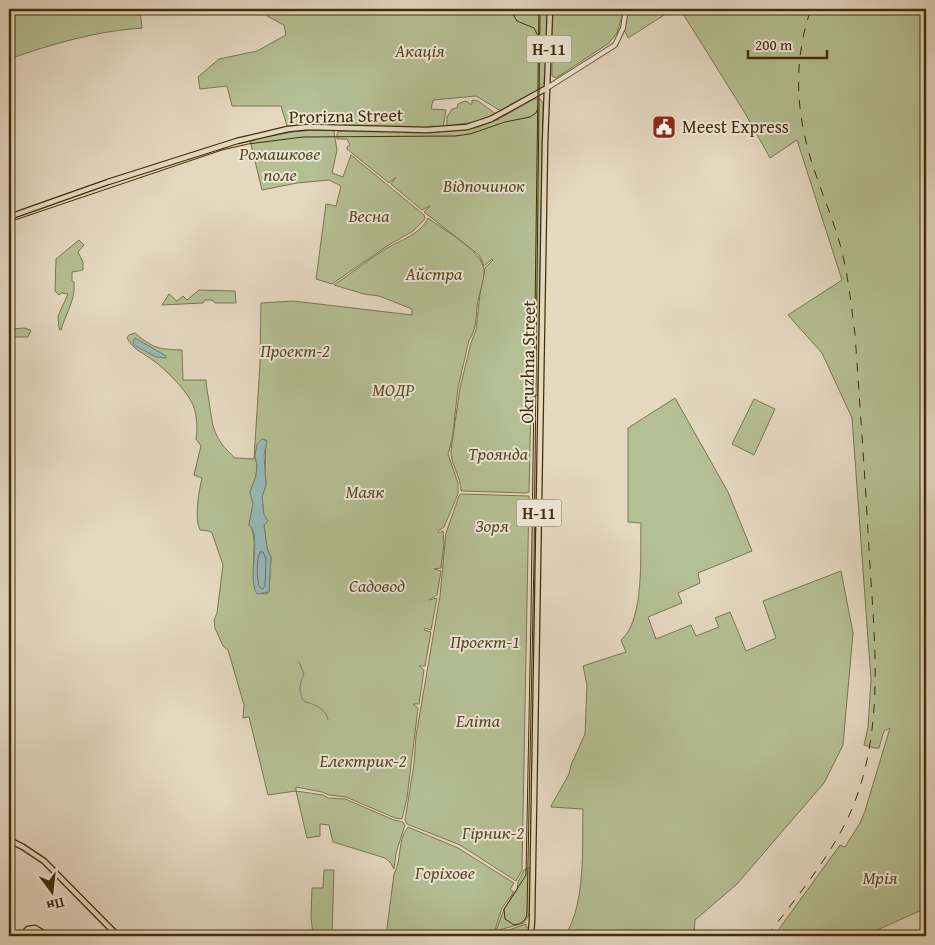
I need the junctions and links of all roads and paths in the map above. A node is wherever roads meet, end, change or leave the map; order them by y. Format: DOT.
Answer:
graph roads {
  1 [pos="550,9"];
  2 [pos="626,9"];
  3 [pos="547,88"];
  4 [pos="9,217"];
  5 [pos="9,840"];
  6 [pos="21,936"];
  7 [pos="48,936"];
  8 [pos="118,936"];
  9 [pos="529,936"];
  1 -- 3 [label="main road, Н-11"];
  2 -- 3 [label="street, Prorizna Street"];
  3 -- 4 [label="main road, Prorizna Street"];
  3 -- 9 [label="main road, Okruzhna Street / Н-11"];
  5 -- 8 [label="main road"];
  6 -- 7 [label="main road"];
}
